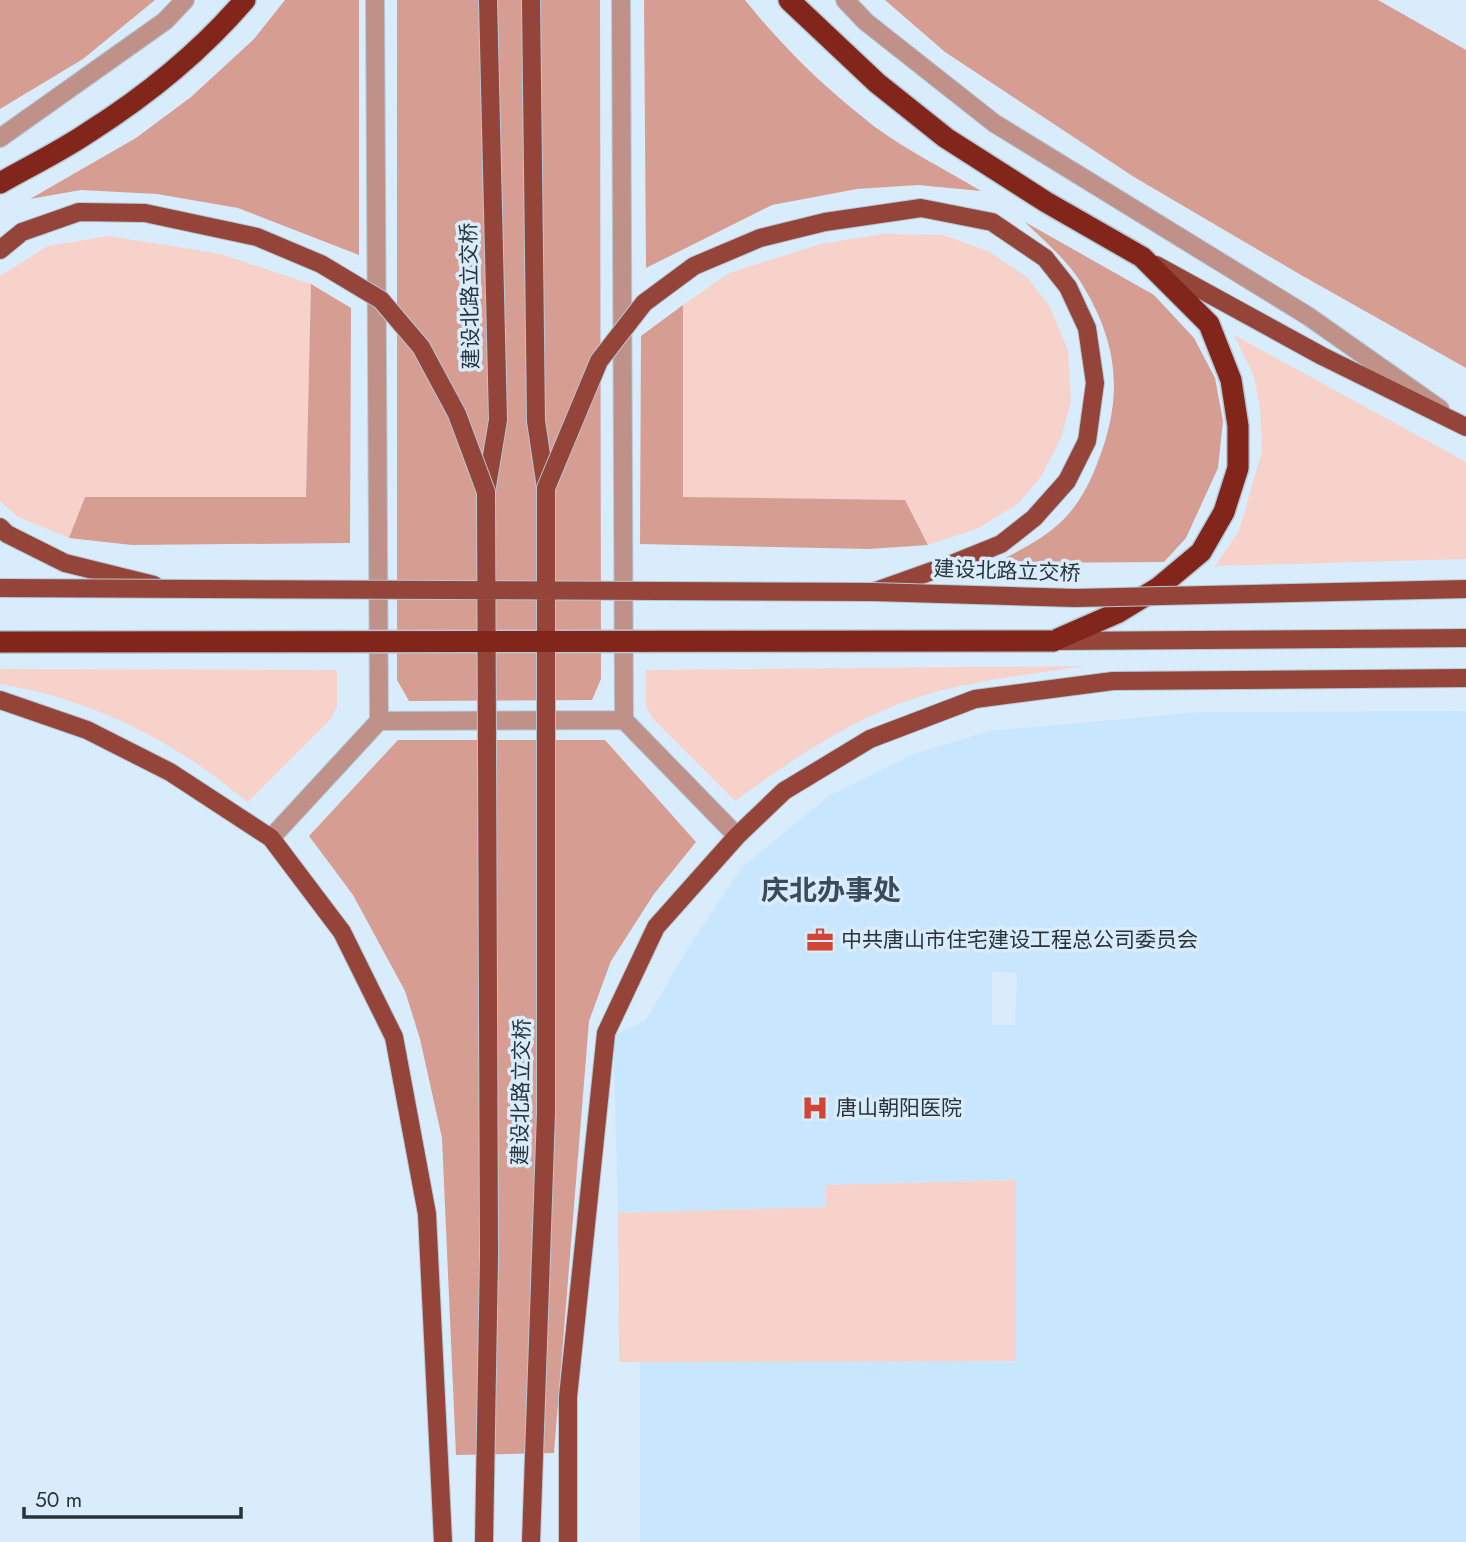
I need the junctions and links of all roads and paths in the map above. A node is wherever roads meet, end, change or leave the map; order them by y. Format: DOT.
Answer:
graph roads {
  1 [pos="185,0"];
  2 [pos="246,0"];
  3 [pos="375,0"];
  4 [pos="488,0"];
  5 [pos="531,0"];
  6 [pos="621,0"];
  7 [pos="789,0"];
  8 [pos="845,0"];
  9 [pos="0,138"];
  10 [pos="0,183"];
  11 [pos="0,250"];
  12 [pos="1142,257"];
  13 [pos="1466,427"];
  14 [pos="546,488"];
  15 [pos="486,492"];
  16 [pos="0,527"];
  17 [pos="0,588"];
  18 [pos="1466,589"];
  19 [pos="174,590"];
  20 [pos="873,592"];
  21 [pos="1152,592"];
  22 [pos="1466,638"];
  23 [pos="1053,641"];
  24 [pos="0,642"];
  25 [pos="1466,678"];
  26 [pos="0,700"];
  27 [pos="624,720"];
  28 [pos="379,721"];
  29 [pos="737,836"];
  30 [pos="271,838"];
  31 [pos="443,1542"];
  32 [pos="484,1542"];
  33 [pos="531,1542"];
  34 [pos="568,1542"];
  1 -- 9 [label="street"];
  2 -- 10 [label="highway"];
  3 -- 28 [label="street"];
  4 -- 15 [label="main road, 建设北路立交桥"];
  5 -- 14 [label="main road, 建设北路立交桥"];
  6 -- 27 [label="street"];
  7 -- 12 [label="highway"];
  8 -- 13 [label="street"];
  11 -- 15 [label="main road, bridge"];
  12 -- 13 [label="main road"];
  12 -- 21 [label="highway"];
  14 -- 20 [label="main road, bridge"];
  14 -- 33 [label="main road, 建设北路立交桥, bridge"];
  15 -- 32 [label="main road, 建设北路立交桥, bridge"];
  16 -- 19 [label="main road, bridge"];
  17 -- 19 [label="main road, 建设北路立交桥, bridge"];
  18 -- 21 [label="main road, 建设北路立交桥, bridge"];
  19 -- 20 [label="main road, 建设北路立交桥, bridge"];
  20 -- 21 [label="main road, 建设北路立交桥, bridge"];
  21 -- 23 [label="highway"];
  22 -- 23 [label="main road"];
  23 -- 24 [label="highway, bridge"];
  25 -- 29 [label="main road"];
  26 -- 30 [label="main road"];
  27 -- 28 [label="street"];
  27 -- 29 [label="street"];
  28 -- 30 [label="street"];
  29 -- 34 [label="main road"];
  30 -- 31 [label="main road"];
}
